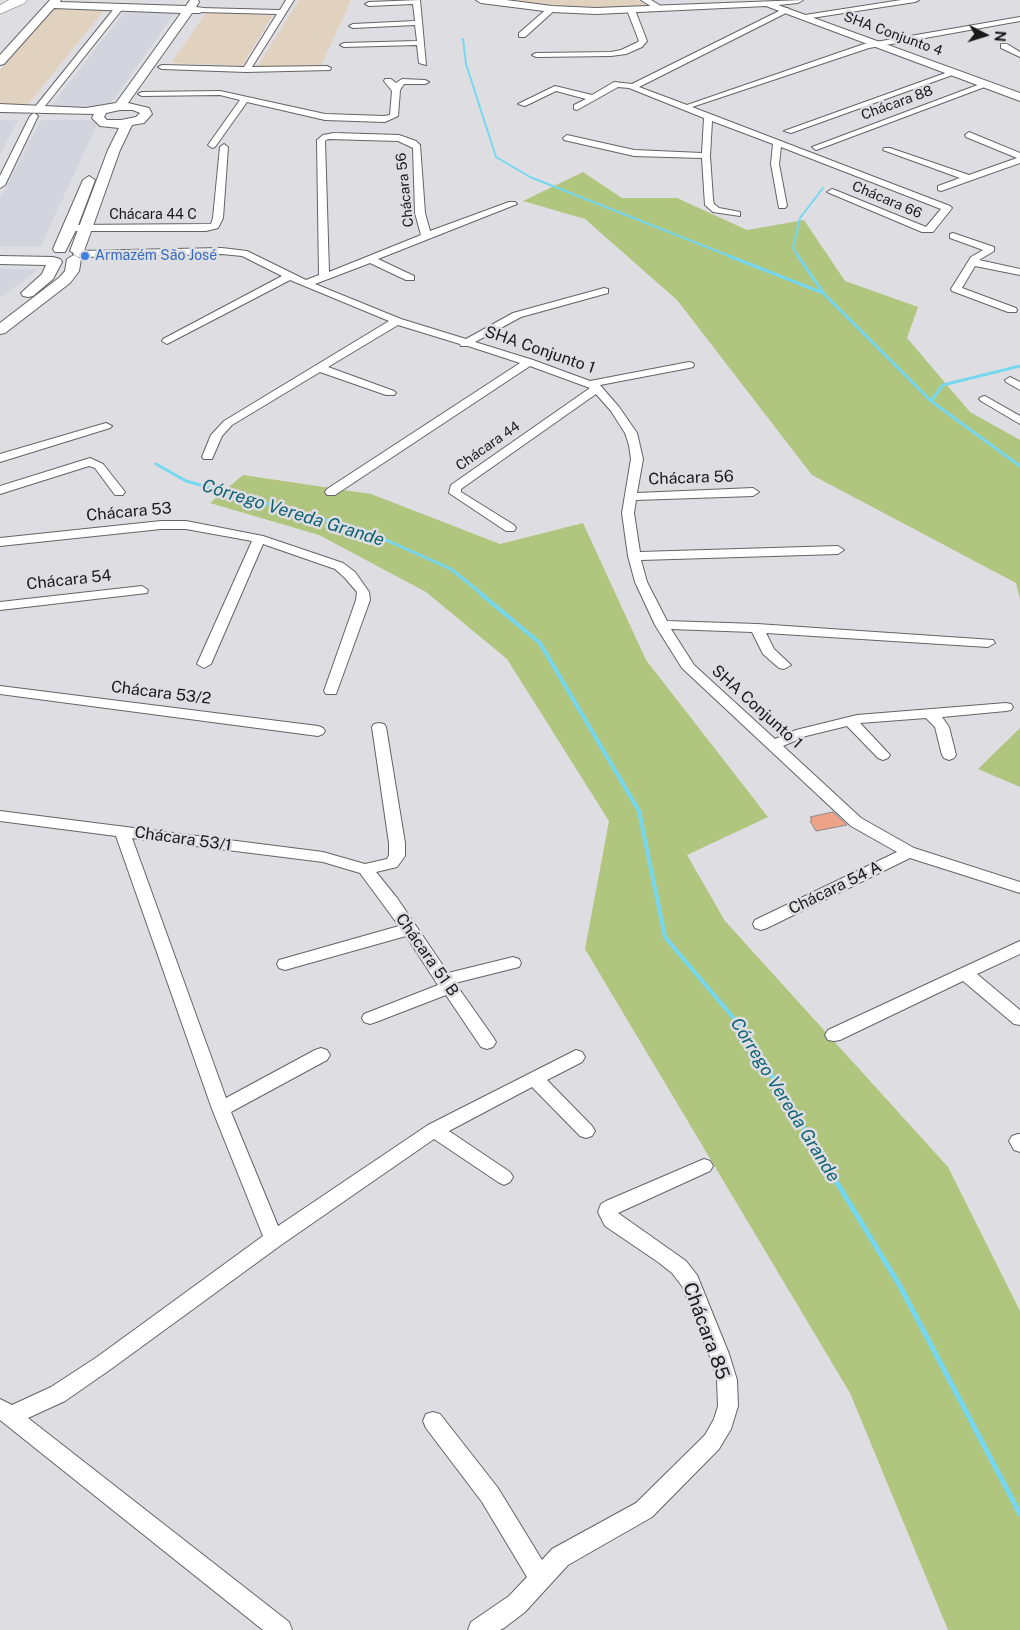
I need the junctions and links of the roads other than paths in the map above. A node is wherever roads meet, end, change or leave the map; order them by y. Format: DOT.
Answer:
graph roads {
  1 [pos="20,0"];
  2 [pos="79,0"];
  3 [pos="481,0"];
  4 [pos="645,0"];
  5 [pos="798,0"];
  6 [pos="915,0"];
  7 [pos="416,1"];
  8 [pos="53,2"];
  9 [pos="735,2"];
  10 [pos="758,2"];
  11 [pos="123,3"];
  12 [pos="198,4"];
  13 [pos="368,4"];
  14 [pos="772,4"];
  15 [pos="281,7"];
  16 [pos="660,8"];
  17 [pos="552,9"];
  18 [pos="0,10"];
  19 [pos="631,10"];
  20 [pos="785,10"];
  21 [pos="805,18"];
  22 [pos="1020,19"];
  23 [pos="418,24"];
  24 [pos="353,26"];
  25 [pos="522,35"];
  26 [pos="420,43"];
  27 [pos="876,44"];
  28 [pos="344,45"];
  29 [pos="1004,46"];
  30 [pos="536,55"];
  31 [pos="1020,55"];
  32 [pos="0,62"];
  33 [pos="423,63"];
  34 [pos="162,67"];
  35 [pos="327,68"];
  36 [pos="246,70"];
  37 [pos="954,73"];
  38 [pos="388,81"];
  39 [pos="425,82"];
  40 [pos="986,85"];
  41 [pos="632,86"];
  42 [pos="396,89"];
  43 [pos="142,94"];
  44 [pos="1020,97"];
  45 [pos="593,98"];
  46 [pos="244,99"];
  47 [pos="522,104"];
  48 [pos="691,105"];
  49 [pos="120,106"];
  50 [pos="135,107"];
  51 [pos="577,107"];
  52 [pos="0,108"];
  53 [pos="36,113"];
  54 [pos="0,116"];
  55 [pos="708,118"];
  56 [pos="105,121"];
  57 [pos="127,124"];
  58 [pos="788,131"];
  59 [pos="969,135"];
  60 [pos="567,138"];
  61 [pos="777,143"];
  62 [pos="212,145"];
  63 [pos="224,147"];
  64 [pos="816,147"];
  65 [pos="99,150"];
  66 [pos="114,150"];
  67 [pos="887,150"];
  68 [pos="706,156"];
  69 [pos="1020,156"];
  70 [pos="1020,160"];
  71 [pos="94,166"];
  72 [pos="968,178"];
  73 [pos="0,185"];
  74 [pos="942,188"];
  75 [pos="832,192"];
  76 [pos="512,204"];
  77 [pos="782,206"];
  78 [pos="76,212"];
  79 [pos="92,212"];
  80 [pos="737,214"];
  81 [pos="70,228"];
  82 [pos="86,228"];
  83 [pos="426,236"];
  84 [pos="953,236"];
  85 [pos="0,251"];
  86 [pos="76,255"];
  87 [pos="34,256"];
  88 [pos="55,256"];
  89 [pos="370,259"];
  90 [pos="0,260"];
  91 [pos="972,262"];
  92 [pos="1020,272"];
  93 [pos="290,276"];
  94 [pos="324,277"];
  95 [pos="410,278"];
  96 [pos="306,284"];
  97 [pos="604,291"];
  98 [pos="1012,310"];
  99 [pos="0,314"];
  100 [pos="397,321"];
  101 [pos="0,330"];
  102 [pos="166,341"];
  103 [pos="465,344"];
  104 [pos="529,362"];
  105 [pos="689,366"];
  106 [pos="320,368"];
  107 [pos="593,386"];
  108 [pos="390,393"];
  109 [pos="985,398"];
  110 [pos="1020,421"];
  111 [pos="106,426"];
  112 [pos="208,456"];
  113 [pos="0,458"];
  114 [pos="0,490"];
  115 [pos="119,492"];
  116 [pos="331,492"];
  117 [pos="753,492"];
  118 [pos="631,497"];
  119 [pos="510,528"];
  120 [pos="260,538"];
  121 [pos="0,542"];
  122 [pos="838,550"];
  123 [pos="634,556"];
  124 [pos="142,590"];
  125 [pos="0,606"];
  126 [pos="662,625"];
  127 [pos="757,628"];
  128 [pos="988,644"];
  129 [pos="204,664"];
  130 [pos="784,665"];
  131 [pos="0,690"];
  132 [pos="331,691"];
  133 [pos="1006,707"];
  134 [pos="929,713"];
  135 [pos="850,721"];
  136 [pos="379,728"];
  137 [pos="318,730"];
  138 [pos="772,745"];
  139 [pos="883,755"];
  140 [pos="949,755"];
  141 [pos="0,816"];
  142 [pos="122,830"];
  143 [pos="910,852"];
  144 [pos="364,869"];
  145 [pos="1020,888"];
  146 [pos="761,924"];
  147 [pos="409,930"];
  148 [pos="1020,948"];
  149 [pos="513,963"];
  150 [pos="285,964"];
  151 [pos="966,974"];
  152 [pos="446,983"];
  153 [pos="370,1018"];
  154 [pos="1020,1019"];
  155 [pos="834,1035"];
  156 [pos="487,1042"];
  157 [pos="321,1055"];
  158 [pos="576,1057"];
  159 [pos="534,1078"];
  160 [pos="221,1109"];
  161 [pos="434,1130"];
  162 [pos="586,1132"];
  163 [pos="704,1166"];
  164 [pos="504,1178"];
  165 [pos="274,1238"];
  166 [pos="5,1413"];
  167 [pos="433,1421"];
  168 [pos="540,1578"];
  169 [pos="281,1630"];
  170 [pos="479,1630"];
  1 -- 18 [label="highway"];
  2 -- 11 [label="street"];
  3 -- 17 [label="street"];
  4 -- 16 [label="street"];
  5 -- 14 [label="street"];
  6 -- 21 [label="street"];
  7 -- 13 [label="street"];
  7 -- 23 [label="street"];
  8 -- 11 [label="street"];
  8 -- 32 [label="street"];
  9 -- 10 [label="street"];
  9 -- 16 [label="street"];
  10 -- 14 [label="street"];
  10 -- 20 [label="street, SHA Conjunto 4"];
  11 -- 12 [label="street"];
  11 -- 53 [label="street"];
  12 -- 15 [label="street"];
  12 -- 34 [label="street"];
  12 -- 49 [label="street"];
  14 -- 20 [label="street, SHA Conjunto 4"];
  15 -- 36 [label="street"];
  16 -- 19 [label="street"];
  17 -- 19 [label="street"];
  17 -- 25 [label="street"];
  19 -- 30 [label="street"];
  20 -- 21 [label="street, SHA Conjunto 4"];
  20 -- 41 [label="street"];
  21 -- 27 [label="street, SHA Conjunto 4"];
  22 -- 27 [label="street"];
  23 -- 24 [label="street"];
  23 -- 26 [label="street"];
  26 -- 28 [label="street"];
  26 -- 33 [label="street"];
  27 -- 37 [label="street, SHA Conjunto 4"];
  27 -- 48 [label="street"];
  29 -- 31 [label="street"];
  34 -- 36 [label="street"];
  34 -- 43 [label="street"];
  35 -- 36 [label="street"];
  37 -- 40 [label="street, SHA Conjunto 4"];
  37 -- 58 [label="street"];
  38 -- 42 [label="street"];
  39 -- 42 [label="street"];
  40 -- 44 [label="street, SHA Conjunto 4"];
  40 -- 64 [label="street, Chácara 88"];
  41 -- 45 [label="street"];
  41 -- 55 [label="street"];
  42 -- 46 [label="street"];
  43 -- 46 [label="street"];
  43 -- 50 [label="street"];
  45 -- 47 [label="street"];
  45 -- 51 [label="street"];
  46 -- 62 [label="street"];
  49 -- 50 [label="street"];
  49 -- 56 [label="street"];
  50 -- 57 [label="street"];
  52 -- 53 [label="street"];
  53 -- 54 [label="street"];
  53 -- 56 [label="street"];
  53 -- 73 [label="street"];
  55 -- 61 [label="street"];
  55 -- 68 [label="street"];
  56 -- 57 [label="street"];
  57 -- 66 [label="street"];
  59 -- 69 [label="street"];
  60 -- 68 [label="street"];
  61 -- 75 [label="street, Chácara 66"];
  61 -- 77 [label="street"];
  63 -- 82 [label="street, Chácara 44 C"];
  65 -- 66 [label="street"];
  66 -- 79 [label="street"];
  67 -- 72 [label="street"];
  68 -- 80 [label="street"];
  70 -- 72 [label="street"];
  71 -- 78 [label="street"];
  72 -- 74 [label="street"];
  76 -- 83 [label="street"];
  78 -- 79 [label="street"];
  78 -- 81 [label="street"];
  79 -- 82 [label="street"];
  81 -- 82 [label="street, Chácara 44 C"];
  81 -- 88 [label="street"];
  82 -- 86 [label="street"];
  83 -- 89 [label="street, Chácara 56"];
  83 -- 94 [label="street, Chácara 56"];
  84 -- 91 [label="street"];
  85 -- 87 [label="street"];
  86 -- 88 [label="street"];
  86 -- 93 [label="street, SHA Conjunto 1"];
  86 -- 101 [label="street"];
  87 -- 88 [label="street"];
  87 -- 90 [label="street"];
  88 -- 99 [label="street"];
  89 -- 94 [label="street, Chácara 56"];
  89 -- 95 [label="street"];
  91 -- 92 [label="street"];
  91 -- 98 [label="street"];
  93 -- 96 [label="street, SHA Conjunto 1"];
  93 -- 102 [label="street"];
  94 -- 96 [label="street, Chácara 56"];
  96 -- 100 [label="street, SHA Conjunto 1"];
  97 -- 103 [label="street"];
  100 -- 103 [label="street, SHA Conjunto 1"];
  100 -- 106 [label="street"];
  103 -- 104 [label="street, SHA Conjunto 1"];
  104 -- 107 [label="street, SHA Conjunto 1"];
  104 -- 116 [label="street"];
  105 -- 107 [label="street"];
  106 -- 108 [label="street"];
  106 -- 112 [label="street"];
  107 -- 118 [label="street, SHA Conjunto 1"];
  107 -- 119 [label="street, Chácara 44"];
  109 -- 110 [label="street"];
  111 -- 113 [label="street"];
  114 -- 115 [label="street"];
  117 -- 118 [label="street, Chácara 56"];
  118 -- 123 [label="street, SHA Conjunto 1"];
  120 -- 121 [label="street, Chácara 53"];
  120 -- 129 [label="street"];
  120 -- 132 [label="street, Chácara 53"];
  122 -- 123 [label="street"];
  123 -- 126 [label="street, SHA Conjunto 1"];
  124 -- 125 [label="street, Chácara 54"];
  126 -- 127 [label="street"];
  126 -- 138 [label="street, SHA Conjunto 1"];
  127 -- 128 [label="street"];
  127 -- 130 [label="street"];
  131 -- 137 [label="street, Chácara 53/2"];
  133 -- 134 [label="street"];
  134 -- 135 [label="street"];
  134 -- 140 [label="street"];
  135 -- 138 [label="street"];
  135 -- 139 [label="street"];
  136 -- 144 [label="street"];
  138 -- 143 [label="street, SHA Conjunto 1"];
  141 -- 142 [label="street, Chácara 53/1"];
  142 -- 144 [label="street, Chácara 53/1"];
  142 -- 160 [label="street"];
  143 -- 145 [label="street, SHA Conjunto 1"];
  143 -- 146 [label="street, Chácara 54 A"];
  144 -- 147 [label="street, Chácara 51 B"];
  147 -- 150 [label="street"];
  147 -- 152 [label="street, Chácara 51 B"];
  148 -- 151 [label="street"];
  149 -- 152 [label="street"];
  151 -- 154 [label="street"];
  151 -- 155 [label="street"];
  152 -- 153 [label="street"];
  152 -- 156 [label="street, Chácara 51 B"];
  157 -- 160 [label="street"];
  158 -- 159 [label="street"];
  159 -- 161 [label="street"];
  159 -- 162 [label="street"];
  160 -- 165 [label="street"];
  161 -- 164 [label="street"];
  161 -- 165 [label="street"];
  163 -- 168 [label="street, Chácara 85"];
  165 -- 166 [label="street"];
  166 -- 169 [label="street"];
  167 -- 168 [label="street"];
  168 -- 170 [label="street, Chácara 85"];
}
